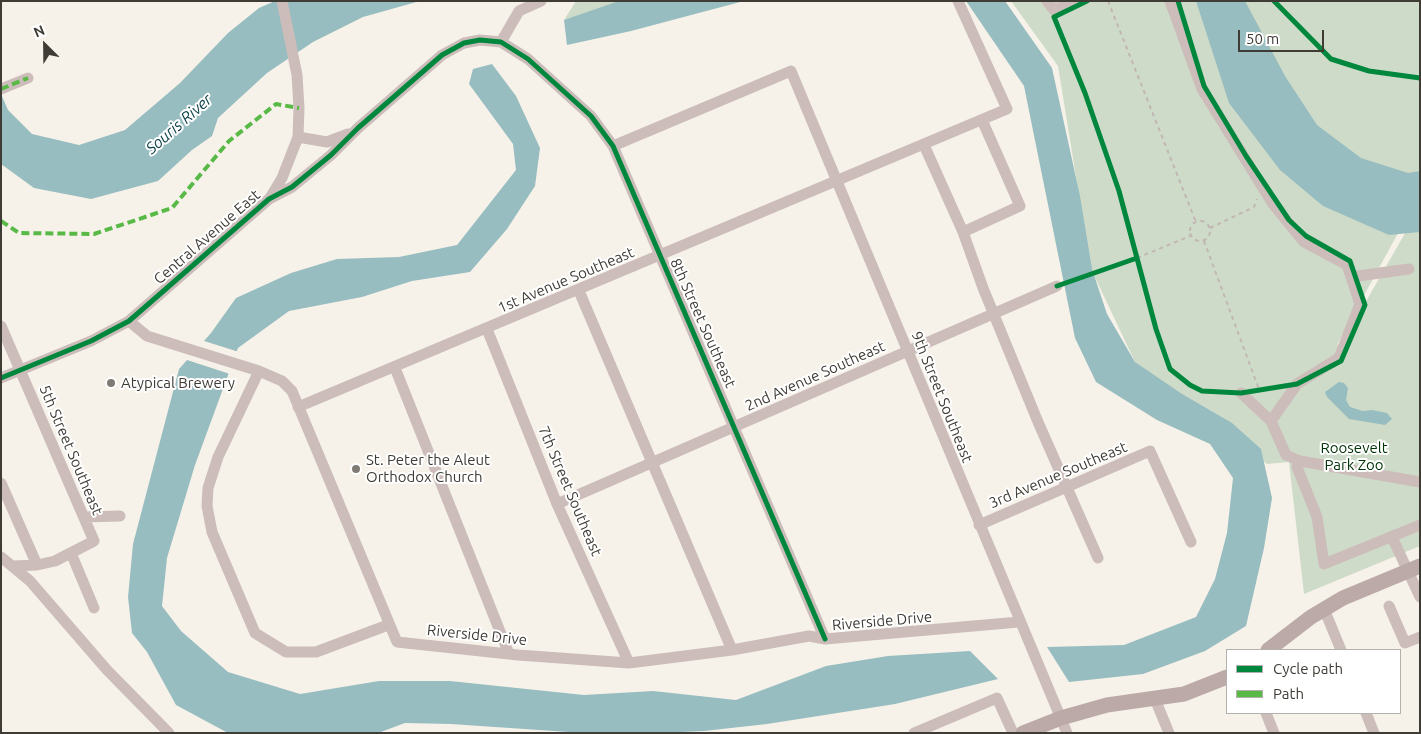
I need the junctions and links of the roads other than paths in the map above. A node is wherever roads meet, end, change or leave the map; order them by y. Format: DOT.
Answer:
graph roads {
  1 [pos="282,1"];
  2 [pos="541,1"];
  3 [pos="958,1"];
  4 [pos="1047,1"];
  5 [pos="1170,1"];
  6 [pos="1073,2"];
  7 [pos="501,42"];
  8 [pos="513,48"];
  9 [pos="28,78"];
  10 [pos="4,88"];
  11 [pos="982,120"];
  12 [pos="358,128"];
  13 [pos="298,137"];
  14 [pos="924,144"];
  15 [pos="613,146"];
  16 [pos="836,182"];
  17 [pos="269,199"];
  18 [pos="963,232"];
  19 [pos="660,257"];
  20 [pos="1408,269"];
  21 [pos="1351,277"];
  22 [pos="1057,286"];
  23 [pos="579,291"];
  24 [pos="994,314"];
  25 [pos="129,320"];
  26 [pos="1,326"];
  27 [pos="487,329"];
  28 [pos="907,352"];
  29 [pos="396,368"];
  30 [pos="20,370"];
  31 [pos="256,371"];
  32 [pos="1,378"];
  33 [pos="1241,393"];
  34 [pos="298,407"];
  35 [pos="1271,421"];
  36 [pos="735,427"];
  37 [pos="1300,461"];
  38 [pos="652,464"];
  39 [pos="1420,482"];
  40 [pos="1,483"];
  41 [pos="1067,487"];
  42 [pos="557,504"];
  43 [pos="120,516"];
  44 [pos="84,518"];
  45 [pos="979,525"];
  46 [pos="1420,525"];
  47 [pos="1392,536"];
  48 [pos="1191,542"];
  49 [pos="71,553"];
  50 [pos="1,557"];
  51 [pos="1098,558"];
  52 [pos="37,565"];
  53 [pos="12,566"];
  54 [pos="1414,568"];
  55 [pos="1420,597"];
  56 [pos="1390,606"];
  57 [pos="94,608"];
  58 [pos="1324,609"];
  59 [pos="1019,622"];
  60 [pos="388,625"];
  61 [pos="1420,637"];
  62 [pos="825,639"];
  63 [pos="1269,649"];
  64 [pos="1341,649"];
  65 [pos="732,650"];
  66 [pos="509,654"];
  67 [pos="629,663"];
  68 [pos="1226,677"];
  69 [pos="1155,699"];
  70 [pos="1266,714"];
  71 [pos="1366,714"];
  72 [pos="1061,718"];
  73 [pos="170,733"];
  74 [pos="914,733"];
  75 [pos="1013,733"];
  76 [pos="1023,733"];
  77 [pos="1067,733"];
  78 [pos="1169,733"];
  79 [pos="1274,733"];
  80 [pos="1374,733"];
  1 -- 13 [label="street"];
  2 -- 7 [label="street"];
  3 -- 11 [label="street, 1st Avenue Southeast"];
  4 -- 6 [label="street"];
  5 -- 21 [label="street"];
  7 -- 8 [label="street, Central Avenue East"];
  7 -- 12 [label="street, Central Avenue East"];
  8 -- 15 [label="street, 8th Street Southeast"];
  9 -- 10 [label="street"];
  11 -- 14 [label="street, 1st Avenue Southeast"];
  11 -- 18 [label="street"];
  12 -- 13 [label="street, Central Avenue East"];
  12 -- 17 [label="street, Central Avenue East"];
  13 -- 17 [label="street"];
  14 -- 16 [label="street, 1st Avenue Southeast"];
  14 -- 18 [label="street"];
  15 -- 16 [label="street, 9th Street Southeast"];
  15 -- 19 [label="street, 8th Street Southeast"];
  16 -- 19 [label="street, 1st Avenue Southeast"];
  16 -- 28 [label="street, 9th Street Southeast"];
  17 -- 25 [label="street, Central Avenue East"];
  18 -- 24 [label="street"];
  19 -- 23 [label="street, 1st Avenue Southeast"];
  19 -- 36 [label="street, 8th Street Southeast"];
  20 -- 21 [label="street"];
  21 -- 35 [label="street"];
  22 -- 24 [label="street, 2nd Avenue Southeast"];
  23 -- 27 [label="street, 1st Avenue Southeast"];
  23 -- 38 [label="street"];
  24 -- 28 [label="street, 2nd Avenue Southeast"];
  24 -- 41 [label="street"];
  25 -- 30 [label="street, Central Avenue East"];
  25 -- 31 [label="street"];
  26 -- 30 [label="street, 5th Street Southeast"];
  27 -- 29 [label="street, 1st Avenue Southeast"];
  27 -- 42 [label="street, 7th Street Southeast"];
  28 -- 36 [label="street, 2nd Avenue Southeast"];
  28 -- 45 [label="street, 9th Street Southeast"];
  29 -- 34 [label="street, 1st Avenue Southeast"];
  29 -- 66 [label="street"];
  30 -- 32 [label="street, Central Avenue East"];
  30 -- 44 [label="street, 5th Street Southeast"];
  31 -- 34 [label="street"];
  31 -- 60 [label="street"];
  33 -- 35 [label="street"];
  34 -- 60 [label="street"];
  35 -- 37 [label="street"];
  36 -- 38 [label="street, 2nd Avenue Southeast"];
  36 -- 62 [label="street, 8th Street Southeast"];
  37 -- 39 [label="street"];
  37 -- 47 [label="street"];
  38 -- 42 [label="street, 2nd Avenue Southeast"];
  38 -- 65 [label="street"];
  40 -- 52 [label="street"];
  41 -- 45 [label="street, 3rd Avenue Southeast"];
  41 -- 48 [label="street, 3rd Avenue Southeast"];
  41 -- 51 [label="street"];
  42 -- 67 [label="street, 7th Street Southeast"];
  43 -- 44 [label="street"];
  44 -- 49 [label="street, 5th Street Southeast"];
  45 -- 59 [label="street, 9th Street Southeast"];
  46 -- 47 [label="street"];
  47 -- 54 [label="street"];
  49 -- 52 [label="street"];
  49 -- 57 [label="street"];
  50 -- 53 [label="street"];
  52 -- 53 [label="street"];
  53 -- 73 [label="street"];
  54 -- 55 [label="street"];
  54 -- 58 [label="main road"];
  56 -- 61 [label="street"];
  58 -- 63 [label="main road"];
  58 -- 64 [label="street"];
  59 -- 62 [label="street, Riverside Drive"];
  59 -- 72 [label="street, 9th Street Southeast"];
  60 -- 66 [label="street, Riverside Drive"];
  62 -- 65 [label="street, Riverside Drive"];
  65 -- 67 [label="street, Riverside Drive"];
  66 -- 67 [label="street, Riverside Drive"];
  68 -- 69 [label="main road"];
  69 -- 72 [label="main road"];
  69 -- 78 [label="street"];
  70 -- 79 [label="street"];
  71 -- 80 [label="street"];
  72 -- 76 [label="main road"];
  72 -- 77 [label="street, 9th Street Southeast"];
  74 -- 75 [label="street"];
}
